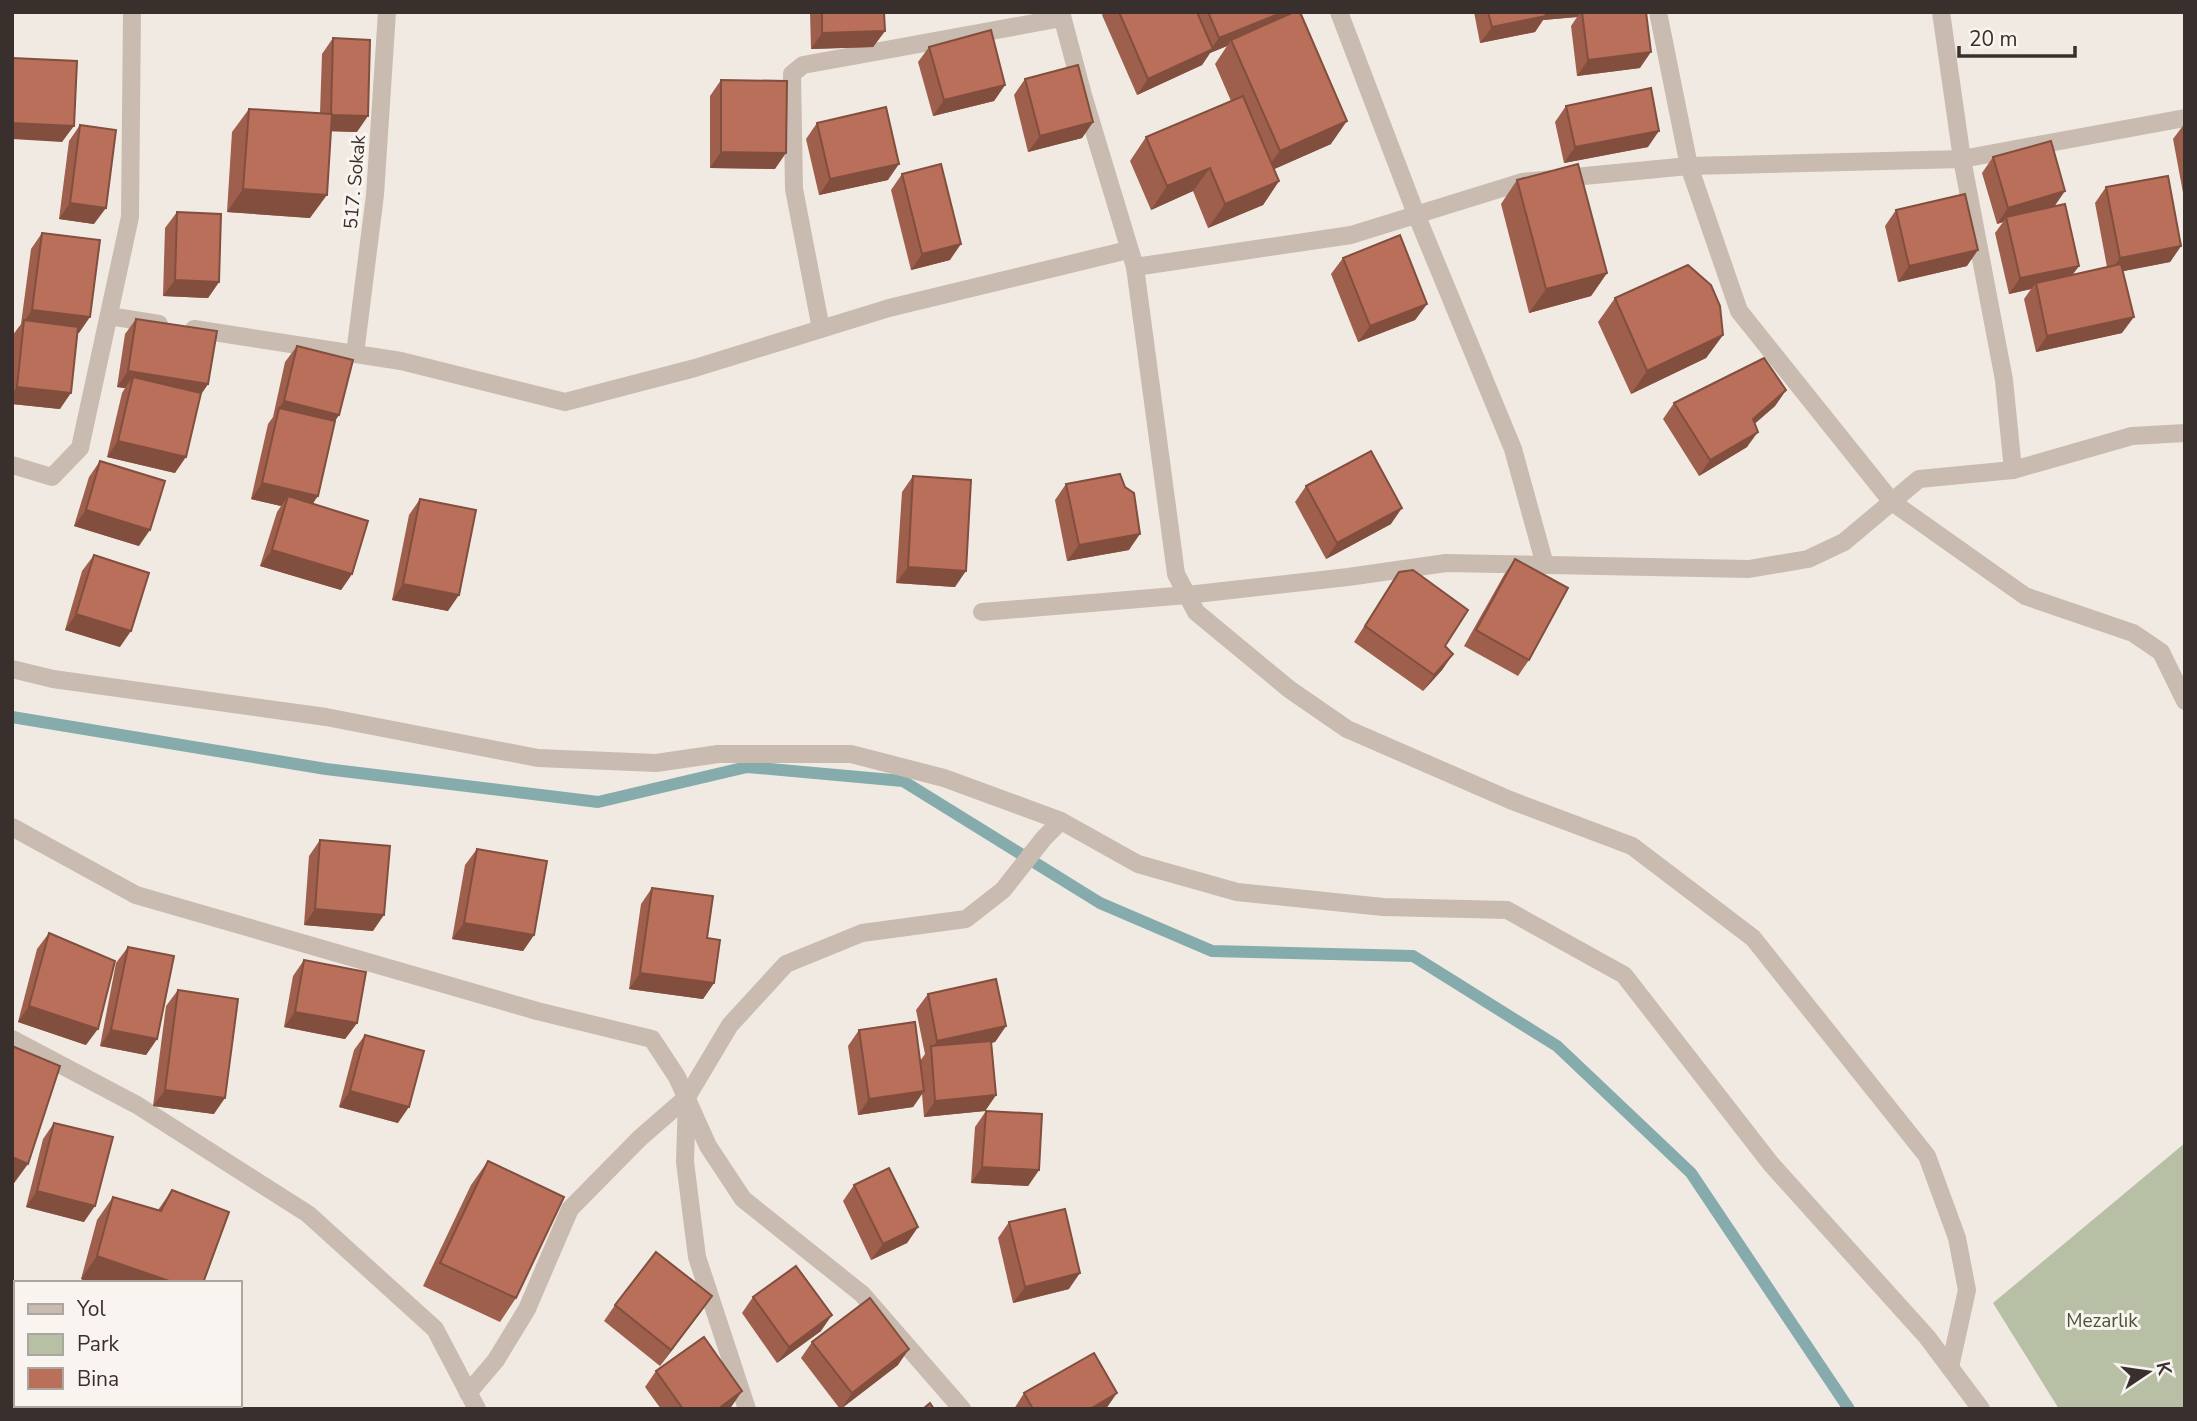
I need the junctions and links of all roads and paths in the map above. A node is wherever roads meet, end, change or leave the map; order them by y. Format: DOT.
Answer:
graph roads {
  1 [pos="132,12"];
  2 [pos="387,12"];
  3 [pos="1339,12"];
  4 [pos="1658,12"];
  5 [pos="1941,12"];
  6 [pos="1061,15"];
  7 [pos="2185,118"];
  8 [pos="1962,159"];
  9 [pos="1689,166"];
  10 [pos="1416,214"];
  11 [pos="1132,259"];
  12 [pos="108,316"];
  13 [pos="821,329"];
  14 [pos="355,354"];
  15 [pos="2185,433"];
  16 [pos="12,465"];
  17 [pos="2013,470"];
  18 [pos="1892,502"];
  19 [pos="1545,565"];
  20 [pos="1187,595"];
  21 [pos="982,612"];
  22 [pos="12,669"];
  23 [pos="2185,701"];
  24 [pos="1061,821"];
  25 [pos="12,827"];
  26 [pos="12,1039"];
  27 [pos="687,1097"];
  28 [pos="1950,1367"];
  29 [pos="473,1401"];
  30 [pos="747,1409"];
  31 [pos="962,1409"];
  32 [pos="1982,1409"];
  1 -- 12 [label="street"];
  2 -- 14 [label="street, 517. Sokak"];
  3 -- 10 [label="street"];
  4 -- 9 [label="street"];
  5 -- 8 [label="street"];
  6 -- 11 [label="street"];
  6 -- 13 [label="street"];
  7 -- 8 [label="street"];
  8 -- 9 [label="street"];
  8 -- 17 [label="street"];
  9 -- 10 [label="street"];
  9 -- 18 [label="street"];
  10 -- 11 [label="street"];
  10 -- 19 [label="street"];
  11 -- 13 [label="street"];
  11 -- 20 [label="street"];
  12 -- 14 [label="street"];
  12 -- 16 [label="street"];
  13 -- 14 [label="street"];
  15 -- 17 [label="street"];
  17 -- 18 [label="street"];
  18 -- 19 [label="street"];
  18 -- 23 [label="street"];
  19 -- 20 [label="street"];
  20 -- 21 [label="street"];
  20 -- 28 [label="street"];
  22 -- 24 [label="street"];
  24 -- 27 [label="street"];
  24 -- 28 [label="street"];
  25 -- 27 [label="street"];
  26 -- 29 [label="street"];
  27 -- 29 [label="street"];
  27 -- 30 [label="street"];
  27 -- 31 [label="street"];
  28 -- 32 [label="street"];
}
